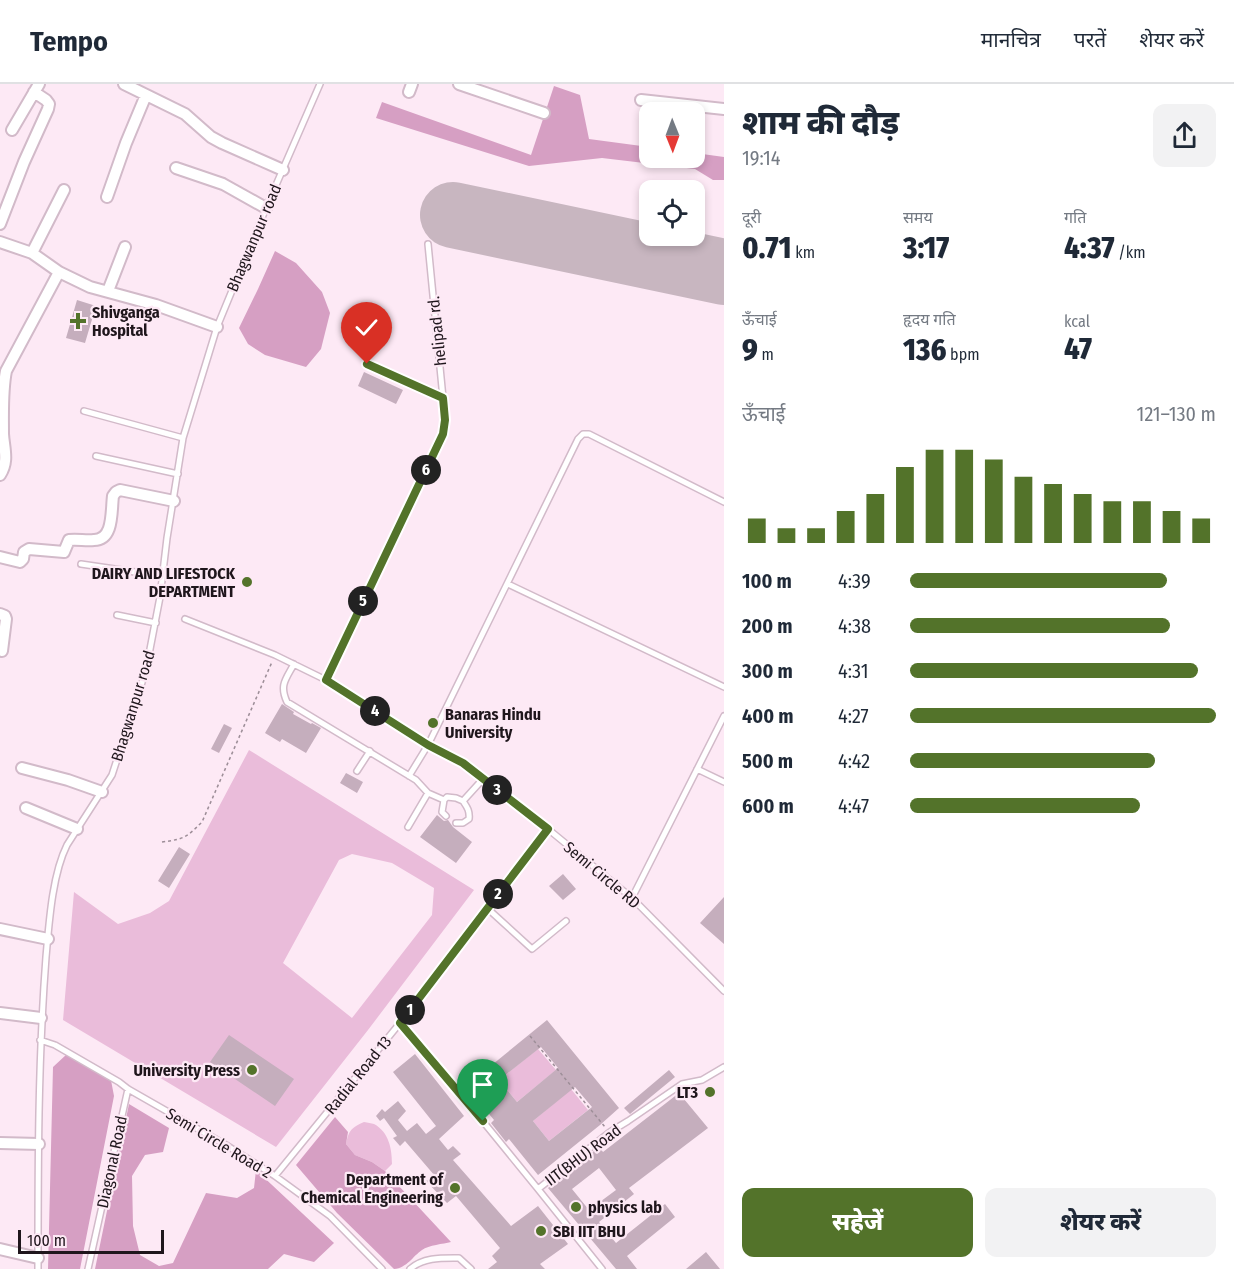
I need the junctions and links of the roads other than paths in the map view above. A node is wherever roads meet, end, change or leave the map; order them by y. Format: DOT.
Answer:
graph roads {
  1 [pos="124,84"];
  2 [pos="320,84"];
  3 [pos="459,84"];
  4 [pos="37,88"];
  5 [pos="146,95"];
  6 [pos="641,100"];
  7 [pos="724,109"];
  8 [pos="544,113"];
  9 [pos="12,130"];
  10 [pos="176,168"];
  11 [pos="283,170"];
  12 [pos="64,190"];
  13 [pos="107,197"];
  14 [pos="266,208"];
  15 [pos="0,224"];
  16 [pos="0,242"];
  17 [pos="428,244"];
  18 [pos="125,247"];
  19 [pos="32,253"];
  20 [pos="59,272"];
  21 [pos="108,291"];
  22 [pos="217,327"];
  23 [pos="367,364"];
  24 [pos="443,398"];
  25 [pos="84,411"];
  26 [pos="183,438"];
  27 [pos="96,456"];
  28 [pos="178,474"];
  29 [pos="0,475"];
  30 [pos="174,501"];
  31 [pos="724,502"];
  32 [pos="0,557"];
  33 [pos="81,564"];
  34 [pos="162,576"];
  35 [pos="508,584"];
  36 [pos="0,614"];
  37 [pos="117,615"];
  38 [pos="185,619"];
  39 [pos="156,622"];
  40 [pos="2,651"];
  41 [pos="294,664"];
  42 [pos="326,680"];
  43 [pos="724,687"];
  44 [pos="724,716"];
  45 [pos="428,745"];
  46 [pos="370,751"];
  47 [pos="22,768"];
  48 [pos="697,769"];
  49 [pos="357,771"];
  50 [pos="409,776"];
  51 [pos="483,779"];
  52 [pos="724,782"];
  53 [pos="102,792"];
  54 [pos="428,793"];
  55 [pos="444,800"];
  56 [pos="463,801"];
  57 [pos="26,807"];
  58 [pos="446,816"];
  59 [pos="456,823"];
  60 [pos="408,827"];
  61 [pos="78,829"];
  62 [pos="548,829"];
  63 [pos="632,898"];
  64 [pos="487,908"];
  65 [pos="566,921"];
  66 [pos="0,929"];
  67 [pos="48,939"];
  68 [pos="724,991"];
  69 [pos="0,1013"];
  70 [pos="41,1018"];
  71 [pos="400,1023"];
  72 [pos="40,1040"];
  73 [pos="724,1066"];
  74 [pos="128,1089"];
  75 [pos="0,1143"];
  76 [pos="39,1144"];
  77 [pos="275,1176"];
  78 [pos="538,1189"];
  79 [pos="0,1249"];
  80 [pos="38,1263"];
  81 [pos="88,1269"];
  82 [pos="382,1269"];
  83 [pos="410,1269"];
  84 [pos="471,1269"];
  85 [pos="602,1269"];
  1 -- 5 [label="street"];
  2 -- 11 [label="lane, Bhagwanpur road"];
  3 -- 8 [label="street"];
  4 -- 9 [label="street"];
  4 -- 15 [label="street"];
  5 -- 11 [label="street"];
  5 -- 13 [label="street"];
  6 -- 7 [label="street"];
  10 -- 14 [label="street"];
  11 -- 14 [label="lane, Bhagwanpur road"];
  12 -- 19 [label="street"];
  14 -- 22 [label="lane, Bhagwanpur road"];
  16 -- 19 [label="street"];
  17 -- 24 [label="lane, helipad rd."];
  18 -- 21 [label="street"];
  19 -- 20 [label="street"];
  20 -- 21 [label="street"];
  20 -- 29 [label="street"];
  21 -- 22 [label="street"];
  22 -- 26 [label="lane, Bhagwanpur road"];
  23 -- 24 [label="lane"];
  24 -- 42 [label="lane, helipad rd."];
  25 -- 26 [label="lane"];
  26 -- 28 [label="lane, Bhagwanpur road"];
  27 -- 28 [label="lane"];
  28 -- 30 [label="lane, Bhagwanpur road"];
  30 -- 32 [label="street"];
  30 -- 34 [label="lane, Bhagwanpur road"];
  31 -- 35 [label="lane"];
  33 -- 34 [label="lane"];
  34 -- 39 [label="lane, Bhagwanpur road"];
  35 -- 43 [label="lane"];
  35 -- 45 [label="lane"];
  36 -- 40 [label="street"];
  37 -- 39 [label="lane"];
  38 -- 41 [label="lane, Semi Circle RD"];
  39 -- 53 [label="lane, Bhagwanpur road"];
  41 -- 42 [label="lane, Semi Circle RD"];
  41 -- 46 [label="lane"];
  42 -- 45 [label="lane, Semi Circle RD"];
  44 -- 48 [label="lane"];
  45 -- 50 [label="lane"];
  45 -- 51 [label="lane, Semi Circle RD"];
  46 -- 49 [label="lane"];
  46 -- 50 [label="lane"];
  47 -- 53 [label="street"];
  48 -- 52 [label="lane"];
  48 -- 63 [label="lane"];
  50 -- 54 [label="lane"];
  51 -- 56 [label="lane"];
  51 -- 62 [label="lane, Semi Circle RD"];
  53 -- 61 [label="lane, Bhagwanpur road"];
  54 -- 55 [label="lane"];
  54 -- 60 [label="lane"];
  55 -- 56 [label="lane"];
  55 -- 58 [label="lane"];
  56 -- 59 [label="lane"];
  57 -- 61 [label="street"];
  61 -- 67 [label="lane, Bhagwanpur road"];
  62 -- 63 [label="lane, Semi Circle RD"];
  62 -- 64 [label="lane, Radial Road 13"];
  63 -- 68 [label="lane, Semi Circle RD"];
  64 -- 65 [label="lane"];
  64 -- 71 [label="lane, Radial Road 13"];
  66 -- 67 [label="street"];
  67 -- 70 [label="lane, Bhagwanpur road"];
  69 -- 70 [label="street"];
  70 -- 72 [label="lane, Bhagwanpur road"];
  71 -- 77 [label="lane, Radial Road 13"];
  71 -- 78 [label="lane, IIT(BHU) Road"];
  72 -- 74 [label="lane, Semi Circle Road 2"];
  72 -- 76 [label="lane, Bhagwanpur road"];
  73 -- 78 [label="lane, IIT(BHU) Road"];
  74 -- 77 [label="lane, Semi Circle Road 2"];
  74 -- 81 [label="lane, Diagonal Road"];
  75 -- 76 [label="street"];
  76 -- 80 [label="lane, Bhagwanpur road"];
  77 -- 82 [label="lane, Semi Circle Road 2"];
  78 -- 85 [label="lane, IIT(BHU) Road"];
  79 -- 80 [label="street"];
  83 -- 84 [label="lane"];
}
